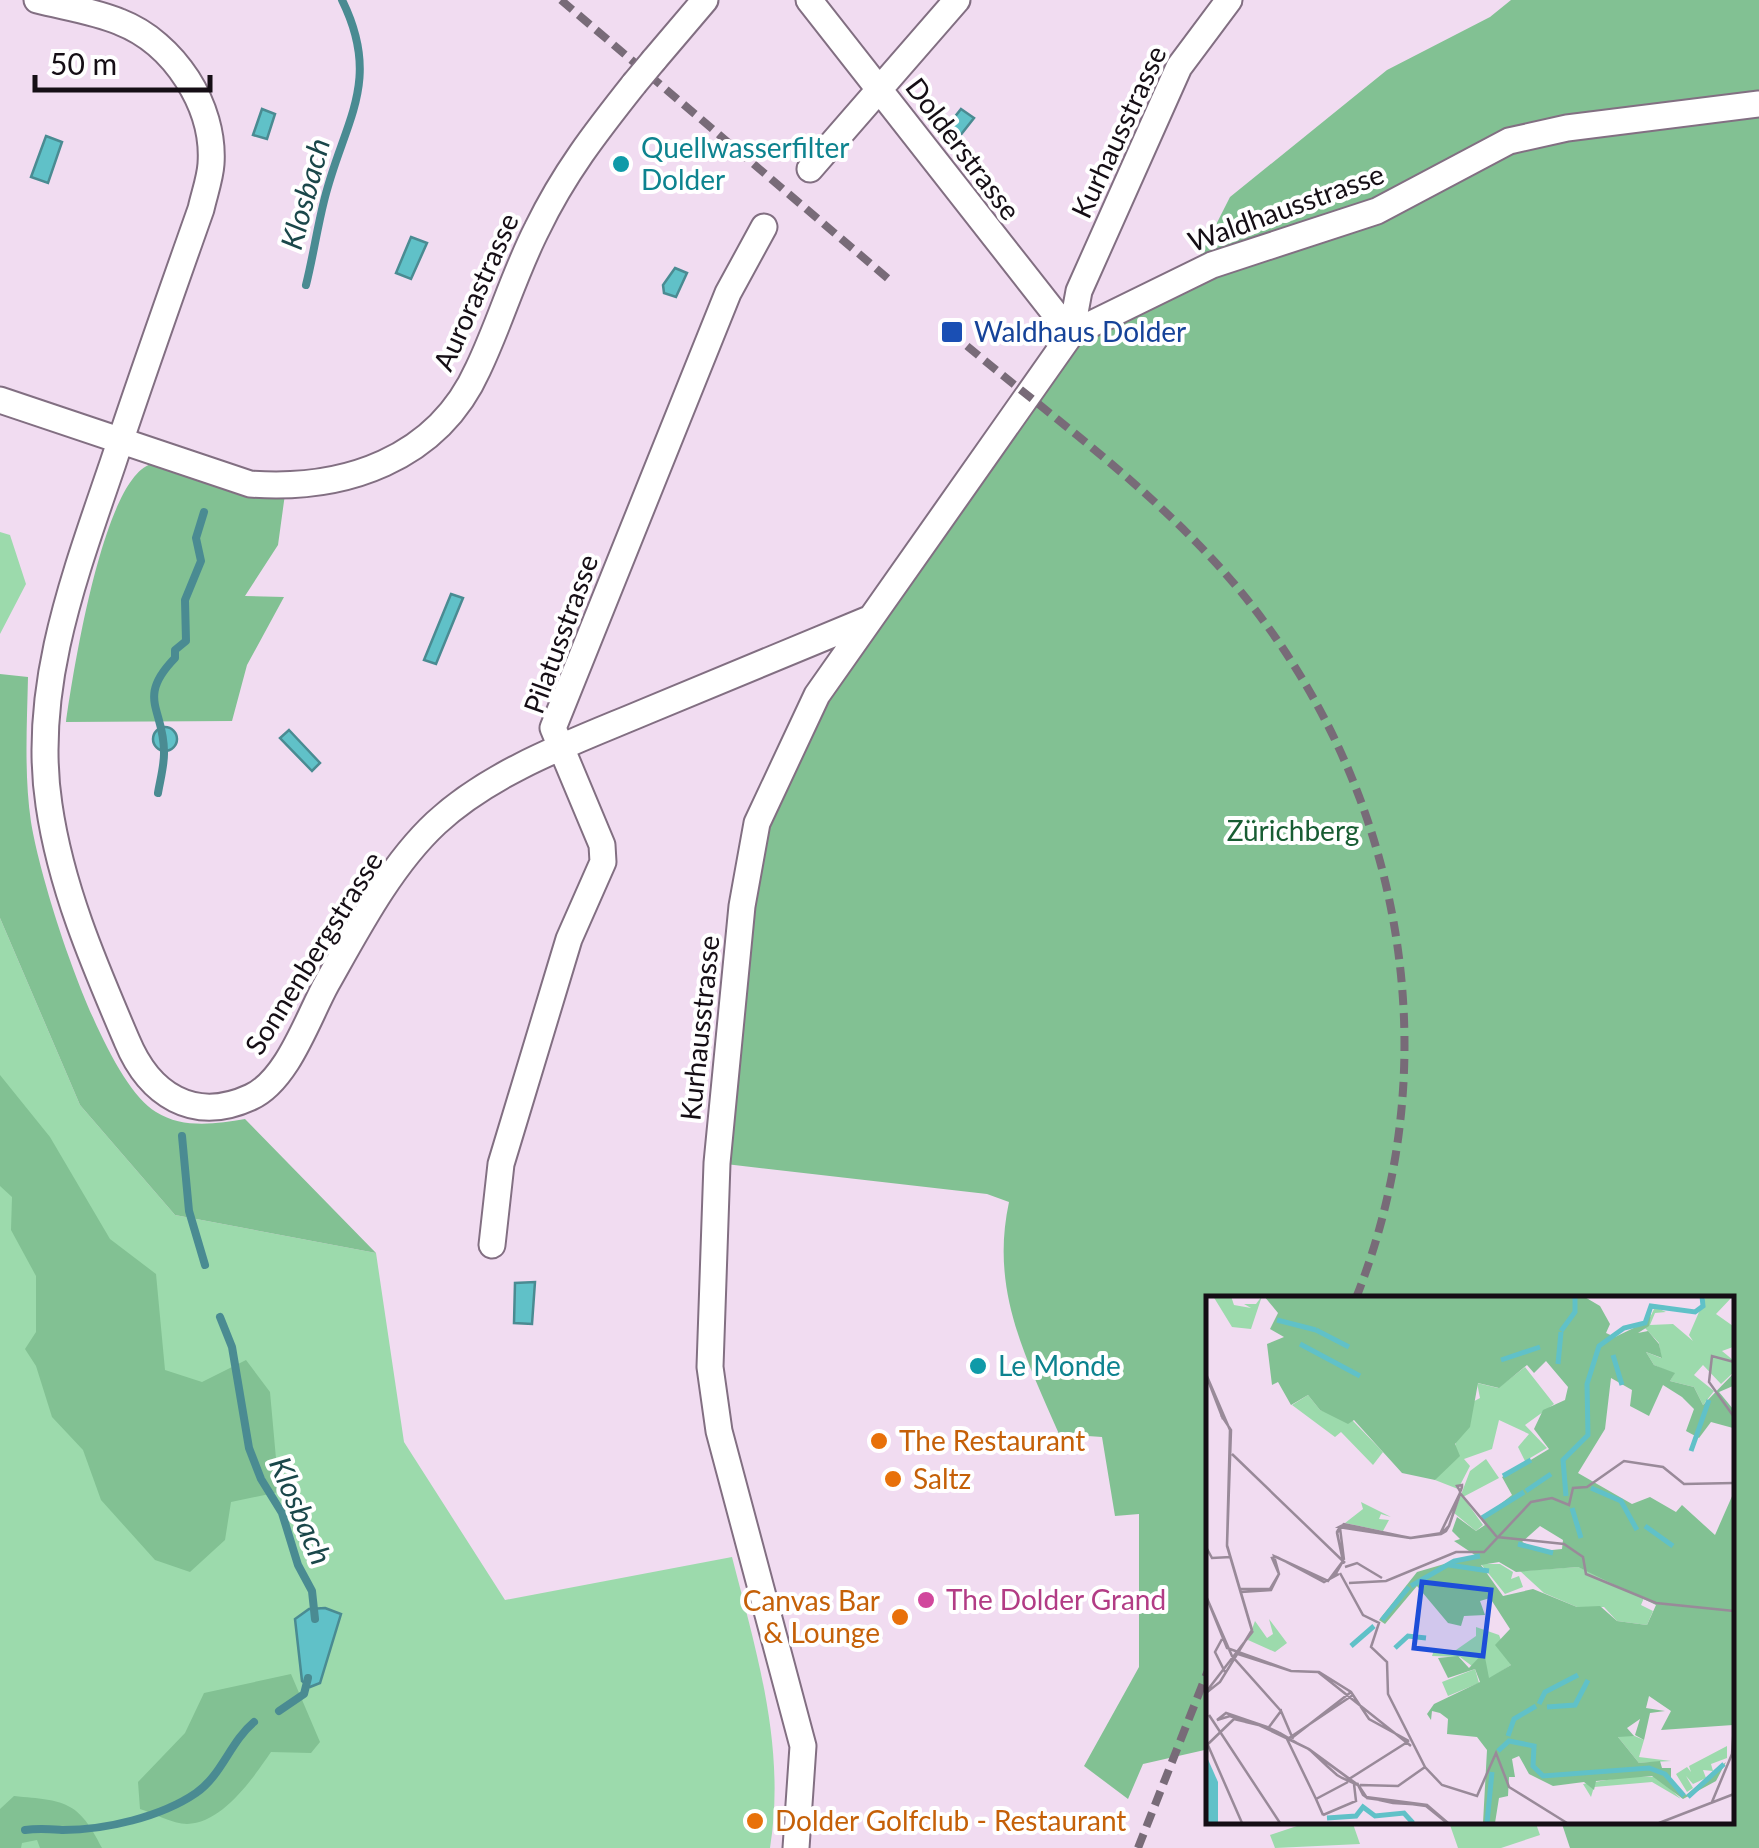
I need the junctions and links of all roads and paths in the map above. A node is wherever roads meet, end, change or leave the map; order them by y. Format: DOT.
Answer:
graph roads {
  1 [pos="38,0"];
  2 [pos="705,0"];
  3 [pos="809,0"];
  4 [pos="957,0"];
  5 [pos="1229,0"];
  6 [pos="880,90"];
  7 [pos="1759,104"];
  8 [pos="810,169"];
  9 [pos="764,226"];
  10 [pos="1076,298"];
  11 [pos="1046,306"];
  12 [pos="1070,334"];
  13 [pos="0,400"];
  14 [pos="120,442"];
  15 [pos="869,619"];
  16 [pos="560,747"];
  17 [pos="492,1245"];
  18 [pos="796,1848"];
  1 -- 14 [label="street, Sonnenbergstrasse"];
  2 -- 14 [label="street, Aurorastrasse, bridge"];
  3 -- 6 [label="street, Dolderstrasse"];
  4 -- 6 [label="street"];
  5 -- 10 [label="street, Kurhausstrasse"];
  6 -- 8 [label="street"];
  6 -- 11 [label="street, Dolderstrasse"];
  7 -- 12 [label="street, Waldhausstrasse"];
  9 -- 16 [label="street, Pilatusstrasse"];
  10 -- 11 [label="street"];
  10 -- 12 [label="street, Kurhausstrasse"];
  11 -- 12 [label="street, Dolderstrasse"];
  12 -- 15 [label="street, Kurhausstrasse"];
  13 -- 14 [label="street, Aurorastrasse"];
  14 -- 16 [label="street, Sonnenbergstrasse"];
  15 -- 16 [label="street, Sonnenbergstrasse"];
  15 -- 18 [label="street, Kurhausstrasse"];
  16 -- 17 [label="street, Pilatusstrasse"];
}
